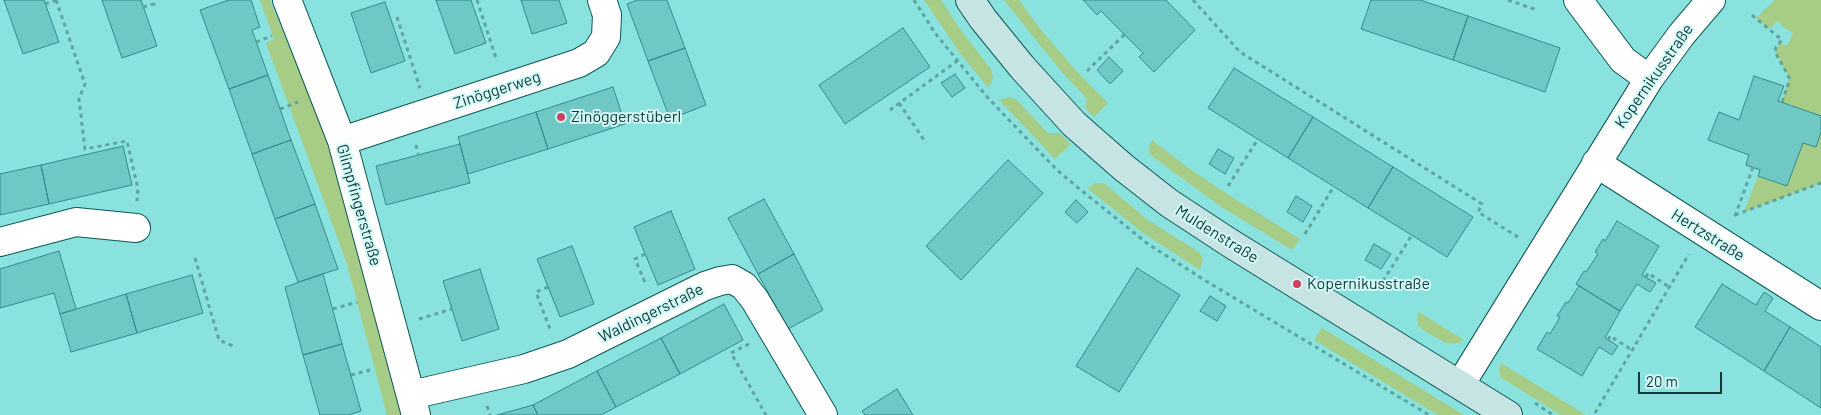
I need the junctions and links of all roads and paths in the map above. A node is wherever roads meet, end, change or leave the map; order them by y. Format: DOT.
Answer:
graph roads {
  1 [pos="57,0"];
  2 [pos="152,0"];
  3 [pos="286,0"];
  4 [pos="477,0"];
  5 [pos="602,0"];
  6 [pos="970,0"];
  7 [pos="1193,0"];
  8 [pos="1508,0"];
  9 [pos="1578,0"];
  10 [pos="1711,0"];
  11 [pos="45,4"];
  12 [pos="143,7"];
  13 [pos="1537,10"];
  14 [pos="1752,15"];
  15 [pos="397,17"];
  16 [pos="1125,34"];
  17 [pos="957,61"];
  18 [pos="1087,72"];
  19 [pos="1649,79"];
  20 [pos="505,88"];
  21 [pos="1782,102"];
  22 [pos="899,103"];
  23 [pos="890,110"];
  24 [pos="428,113"];
  25 [pos="1258,139"];
  26 [pos="342,141"];
  27 [pos="926,143"];
  28 [pos="1596,164"];
  29 [pos="1753,167"];
  30 [pos="1821,184"];
  31 [pos="1228,186"];
  32 [pos="1334,186"];
  33 [pos="1735,216"];
  34 [pos="1733,222"];
  35 [pos="136,228"];
  36 [pos="1305,234"];
  37 [pos="1412,235"];
  38 [pos="1520,238"];
  39 [pos="0,242"];
  40 [pos="1690,252"];
  41 [pos="645,254"];
  42 [pos="195,258"];
  43 [pos="1646,277"];
  44 [pos="1383,282"];
  45 [pos="548,287"];
  46 [pos="1669,287"];
  47 [pos="650,293"];
  48 [pos="1821,306"];
  49 [pos="452,310"];
  50 [pos="415,320"];
  51 [pos="773,332"];
  52 [pos="553,338"];
  53 [pos="1608,340"];
  54 [pos="236,346"];
  55 [pos="1632,350"];
  56 [pos="370,370"];
  57 [pos="351,376"];
  58 [pos="1460,385"];
  59 [pos="414,405"];
  60 [pos="1595,413"];
  61 [pos="766,415"];
  62 [pos="823,415"];
  63 [pos="1508,415"];
  1 -- 11 [label="path"];
  1 -- 35 [label="path"];
  2 -- 12 [label="path"];
  3 -- 26 [label="street, Glimpfingerstraße"];
  4 -- 20 [label="path"];
  5 -- 20 [label="street, Zinöggerweg"];
  6 -- 58 [label="main road, Muldenstraße"];
  7 -- 38 [label="path"];
  8 -- 13 [label="path"];
  9 -- 19 [label="street"];
  10 -- 19 [label="street, Kopernikusstraße"];
  14 -- 21 [label="path"];
  15 -- 24 [label="path"];
  16 -- 18 [label="path"];
  17 -- 22 [label="path"];
  19 -- 28 [label="street, Kopernikusstraße"];
  20 -- 24 [label="street, Zinöggerweg"];
  22 -- 23 [label="path"];
  22 -- 27 [label="path"];
  24 -- 26 [label="street, Zinöggerweg"];
  25 -- 31 [label="path"];
  26 -- 59 [label="street, Glimpfingerstraße"];
  28 -- 48 [label="street, Hertzstraße"];
  28 -- 58 [label="street, Kopernikusstraße"];
  29 -- 33 [label="path"];
  30 -- 33 [label="path"];
  32 -- 36 [label="path"];
  33 -- 34 [label="path"];
  35 -- 39 [label="street"];
  37 -- 44 [label="path"];
  40 -- 46 [label="path"];
  41 -- 47 [label="path"];
  42 -- 54 [label="path"];
  43 -- 46 [label="path"];
  45 -- 52 [label="path"];
  46 -- 55 [label="path"];
  49 -- 50 [label="path"];
  51 -- 59 [label="street, Waldingerstraße"];
  51 -- 61 [label="path"];
  51 -- 62 [label="street, Waldingerstraße"];
  53 -- 55 [label="path"];
  55 -- 60 [label="path"];
  56 -- 57 [label="path"];
  58 -- 63 [label="main road, Muldenstraße"];
}
